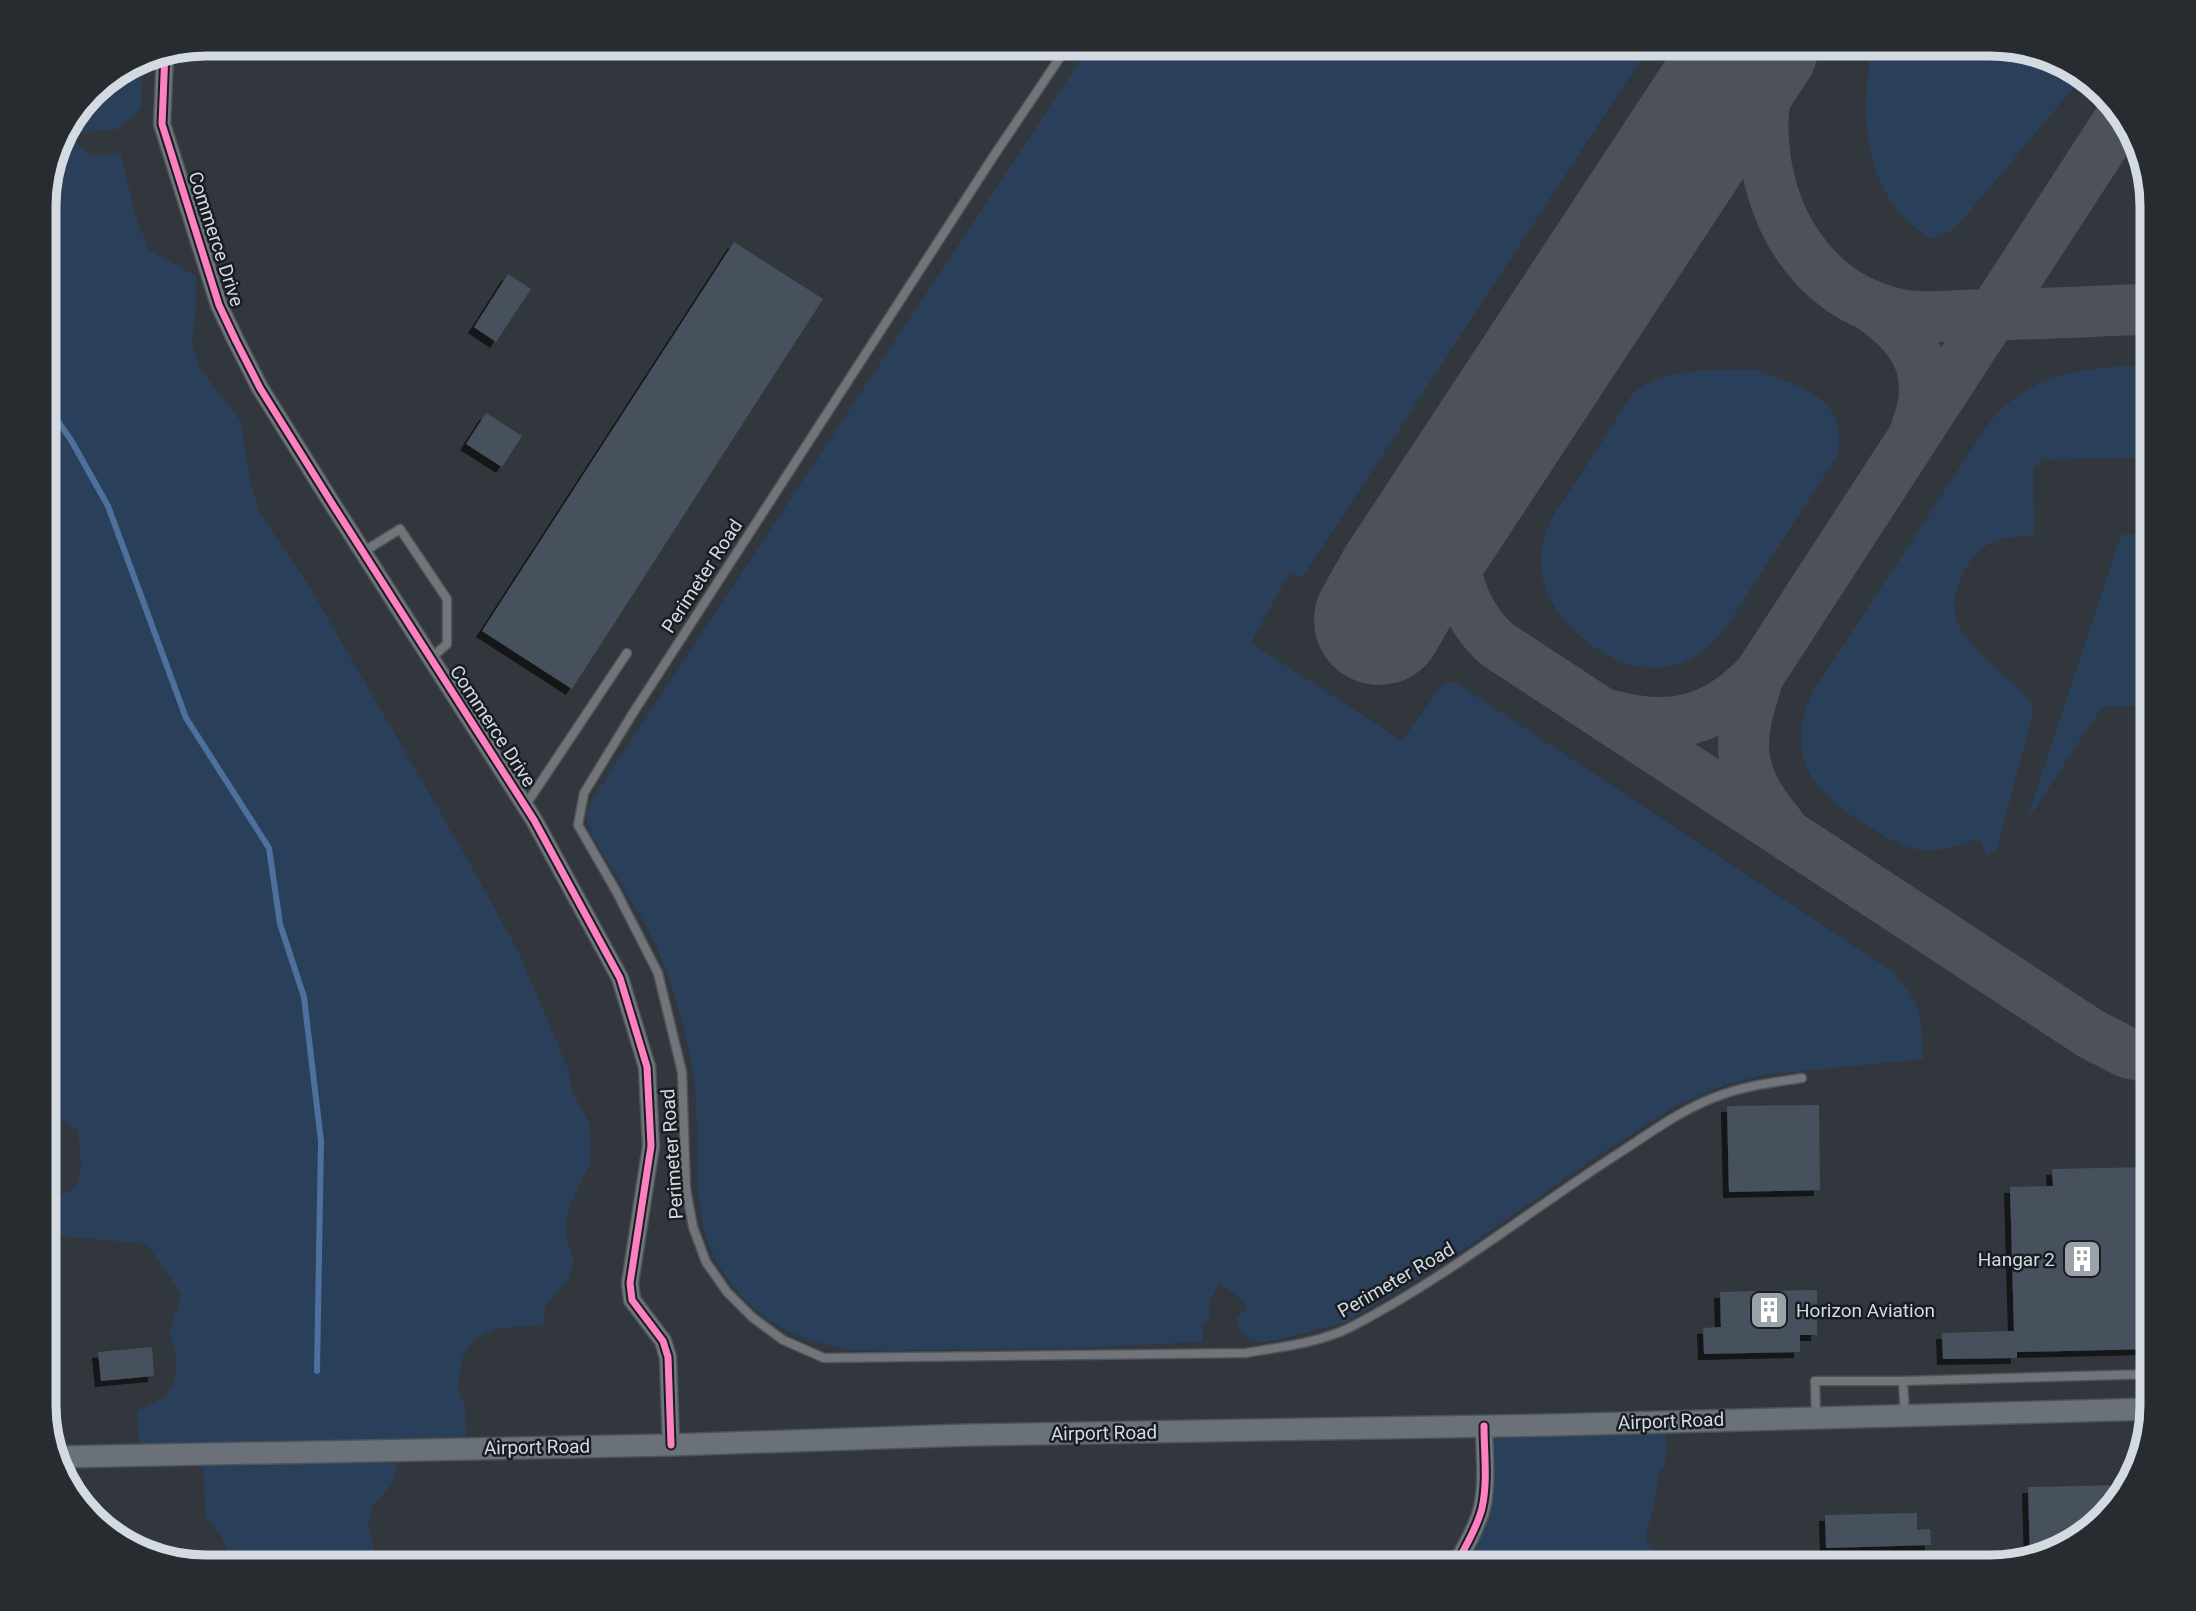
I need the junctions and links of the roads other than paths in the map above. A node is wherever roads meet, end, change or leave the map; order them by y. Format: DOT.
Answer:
graph roads {
  1 [pos="1061,56"];
  2 [pos="165,62"];
  3 [pos="363,552"];
  4 [pos="627,653"];
  5 [pos="431,658"];
  6 [pos="525,806"];
  7 [pos="1802,1078"];
  8 [pos="2140,1374"];
  9 [pos="1903,1381"];
  10 [pos="2140,1409"];
  11 [pos="1905,1415"];
  12 [pos="1816,1417"];
  13 [pos="1484,1426"];
  14 [pos="671,1445"];
  15 [pos="65,1457"];
  16 [pos="1461,1555"];
  1 -- 7 [label="lane, Perimeter Road"];
  2 -- 3 [label="street, Commerce Drive"];
  3 -- 5 [label="street, Commerce Drive"];
  3 -- 5 [label="lane"];
  4 -- 6 [label="lane"];
  5 -- 6 [label="street, Commerce Drive"];
  6 -- 14 [label="street, Commerce Drive"];
  8 -- 9 [label="lane"];
  9 -- 11 [label="lane"];
  9 -- 12 [label="lane"];
  10 -- 11 [label="main road, Airport Road"];
  11 -- 12 [label="main road, Airport Road"];
  12 -- 13 [label="main road, Airport Road"];
  13 -- 14 [label="main road, Airport Road"];
  13 -- 16 [label="street"];
  14 -- 15 [label="main road, Airport Road"];
}
